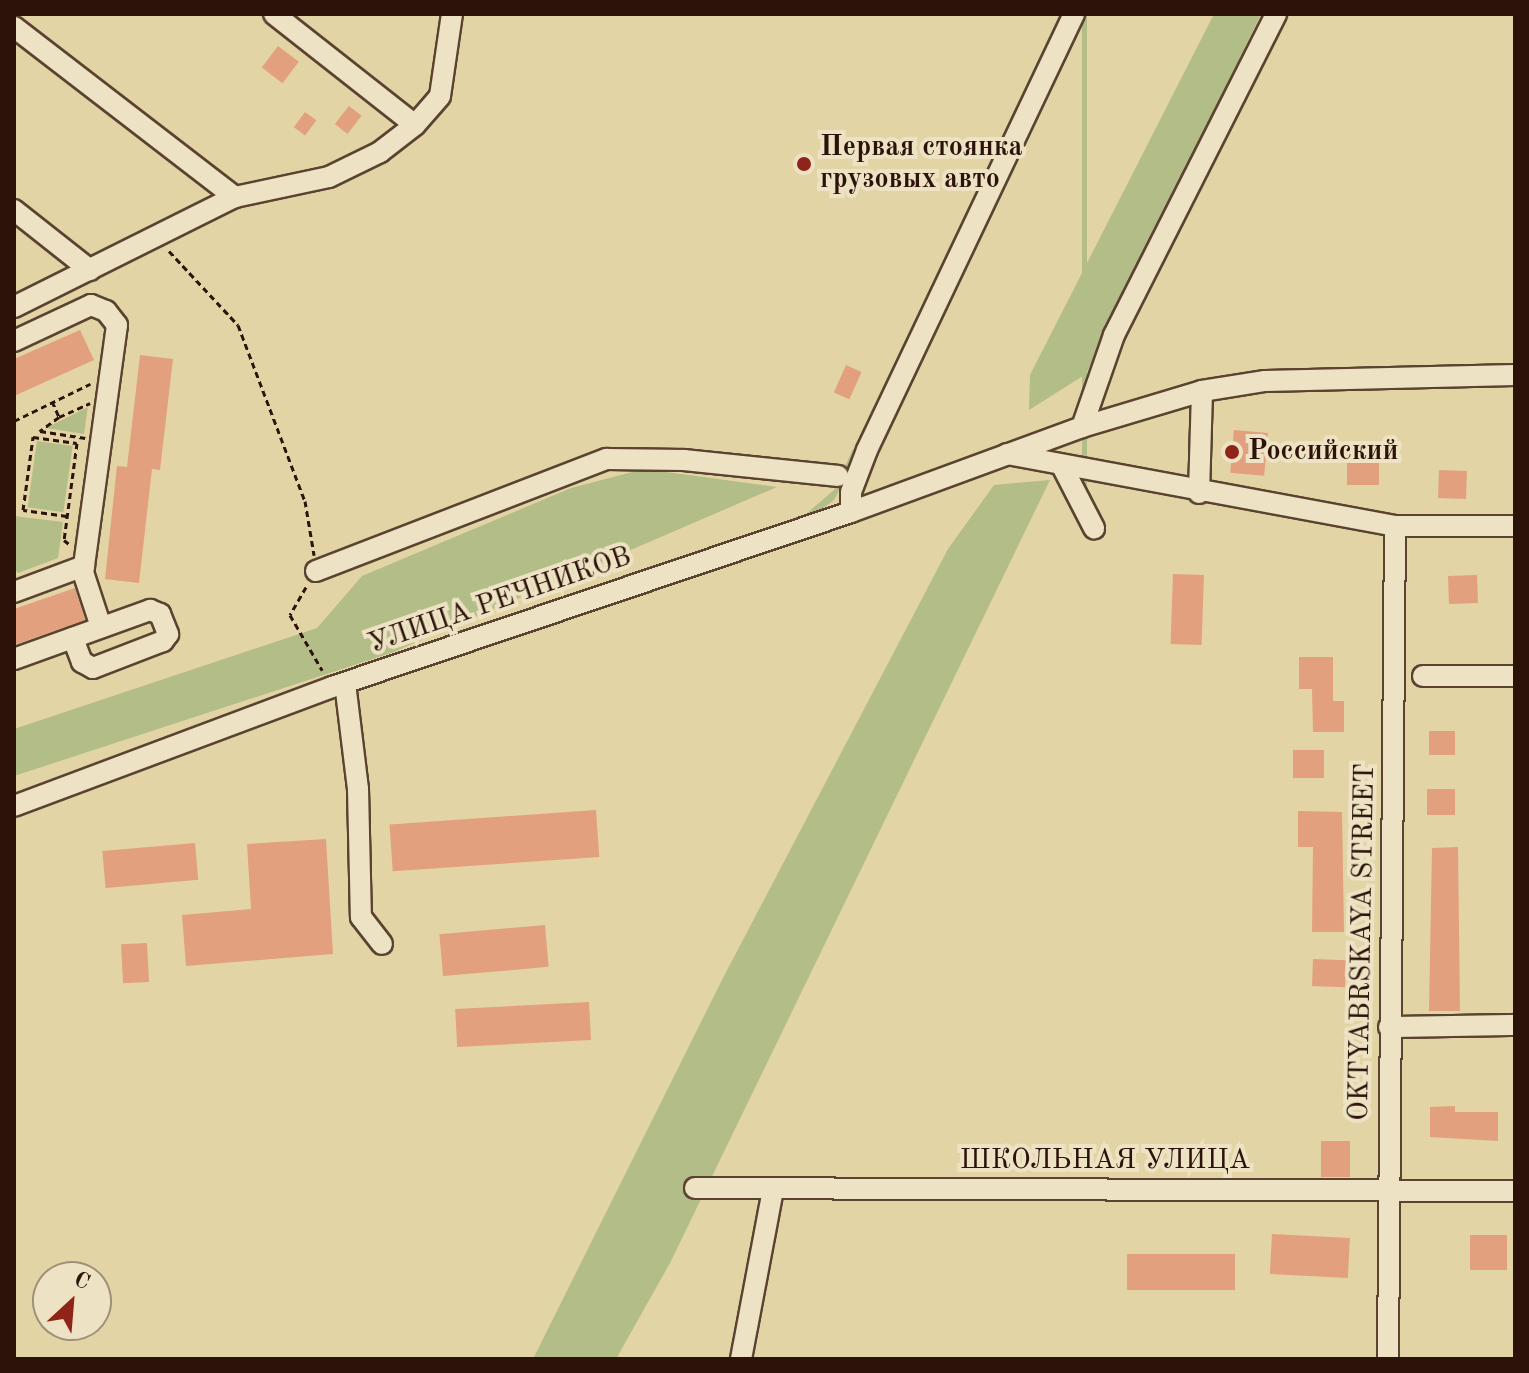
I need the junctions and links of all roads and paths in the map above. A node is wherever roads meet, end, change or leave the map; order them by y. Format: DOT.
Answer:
graph roads {
  1 [pos="274,14"];
  2 [pos="452,14"];
  3 [pos="1074,14"];
  4 [pos="1276,14"];
  5 [pos="14,27"];
  6 [pos="415,125"];
  7 [pos="235,197"];
  8 [pos="14,210"];
  9 [pos="156,237"];
  10 [pos="90,270"];
  11 [pos="14,307"];
  12 [pos="14,341"];
  13 [pos="113,373"];
  14 [pos="1515,375"];
  15 [pos="1202,391"];
  16 [pos="52,401"];
  17 [pos="90,414"];
  18 [pos="59,417"];
  19 [pos="14,421"];
  20 [pos="88,426"];
  21 [pos="1082,427"];
  22 [pos="1007,454"];
  23 [pos="1063,468"];
  24 [pos="838,476"];
  25 [pos="1199,493"];
  26 [pos="851,512"];
  27 [pos="67,516"];
  28 [pos="1395,526"];
  29 [pos="1515,526"];
  30 [pos="1094,528"];
  31 [pos="85,561"];
  32 [pos="316,571"];
  33 [pos="14,592"];
  34 [pos="101,627"];
  35 [pos="73,638"];
  36 [pos="14,659"];
  37 [pos="1423,676"];
  38 [pos="1515,676"];
  39 [pos="339,685"];
  40 [pos="14,806"];
  41 [pos="382,944"];
  42 [pos="1515,1025"];
  43 [pos="1389,1027"];
  44 [pos="695,1188"];
  45 [pos="773,1189"];
  46 [pos="1389,1190"];
  47 [pos="1515,1191"];
  48 [pos="741,1359"];
  49 [pos="1388,1359"];
  1 -- 6 [label="street"];
  2 -- 6 [label="street"];
  3 -- 26 [label="street"];
  4 -- 21 [label="street"];
  5 -- 7 [label="street"];
  6 -- 7 [label="street"];
  7 -- 9 [label="street"];
  8 -- 10 [label="street"];
  9 -- 10 [label="street"];
  9 -- 32 [label="path"];
  10 -- 11 [label="street"];
  12 -- 13 [label="street"];
  13 -- 16 [label="path"];
  13 -- 31 [label="street"];
  14 -- 15 [label="street, УЛИЦА РЕЧНИКОВ"];
  15 -- 21 [label="street, УЛИЦА РЕЧНИКОВ"];
  15 -- 25 [label="street"];
  16 -- 18 [label="path"];
  16 -- 19 [label="path"];
  17 -- 18 [label="path"];
  18 -- 20 [label="path"];
  21 -- 22 [label="street, УЛИЦА РЕЧНИКОВ"];
  22 -- 23 [label="street"];
  22 -- 26 [label="street, УЛИЦА РЕЧНИКОВ"];
  23 -- 25 [label="street"];
  23 -- 30 [label="street"];
  24 -- 32 [label="street"];
  25 -- 28 [label="street"];
  26 -- 39 [label="street, УЛИЦА РЕЧНИКОВ"];
  27 -- 27 [label="path"];
  27 -- 31 [label="path"];
  28 -- 29 [label="street"];
  28 -- 43 [label="street, OKTYABRSKAYA STREET"];
  31 -- 33 [label="street"];
  31 -- 34 [label="street"];
  32 -- 39 [label="path"];
  34 -- 35 [label="street"];
  34 -- 35 [label="street"];
  35 -- 36 [label="street"];
  37 -- 38 [label="street"];
  39 -- 40 [label="street, УЛИЦА РЕЧНИКОВ"];
  39 -- 41 [label="street"];
  42 -- 43 [label="street"];
  43 -- 46 [label="street, OKTYABRSKAYA STREET"];
  44 -- 45 [label="street, ШКОЛЬНАЯ УЛИЦА"];
  45 -- 46 [label="street, ШКОЛЬНАЯ УЛИЦА"];
  45 -- 48 [label="street"];
  46 -- 47 [label="street, ШКОЛЬНАЯ УЛИЦА"];
  46 -- 49 [label="street, OKTYABRSKAYA STREET"];
}
